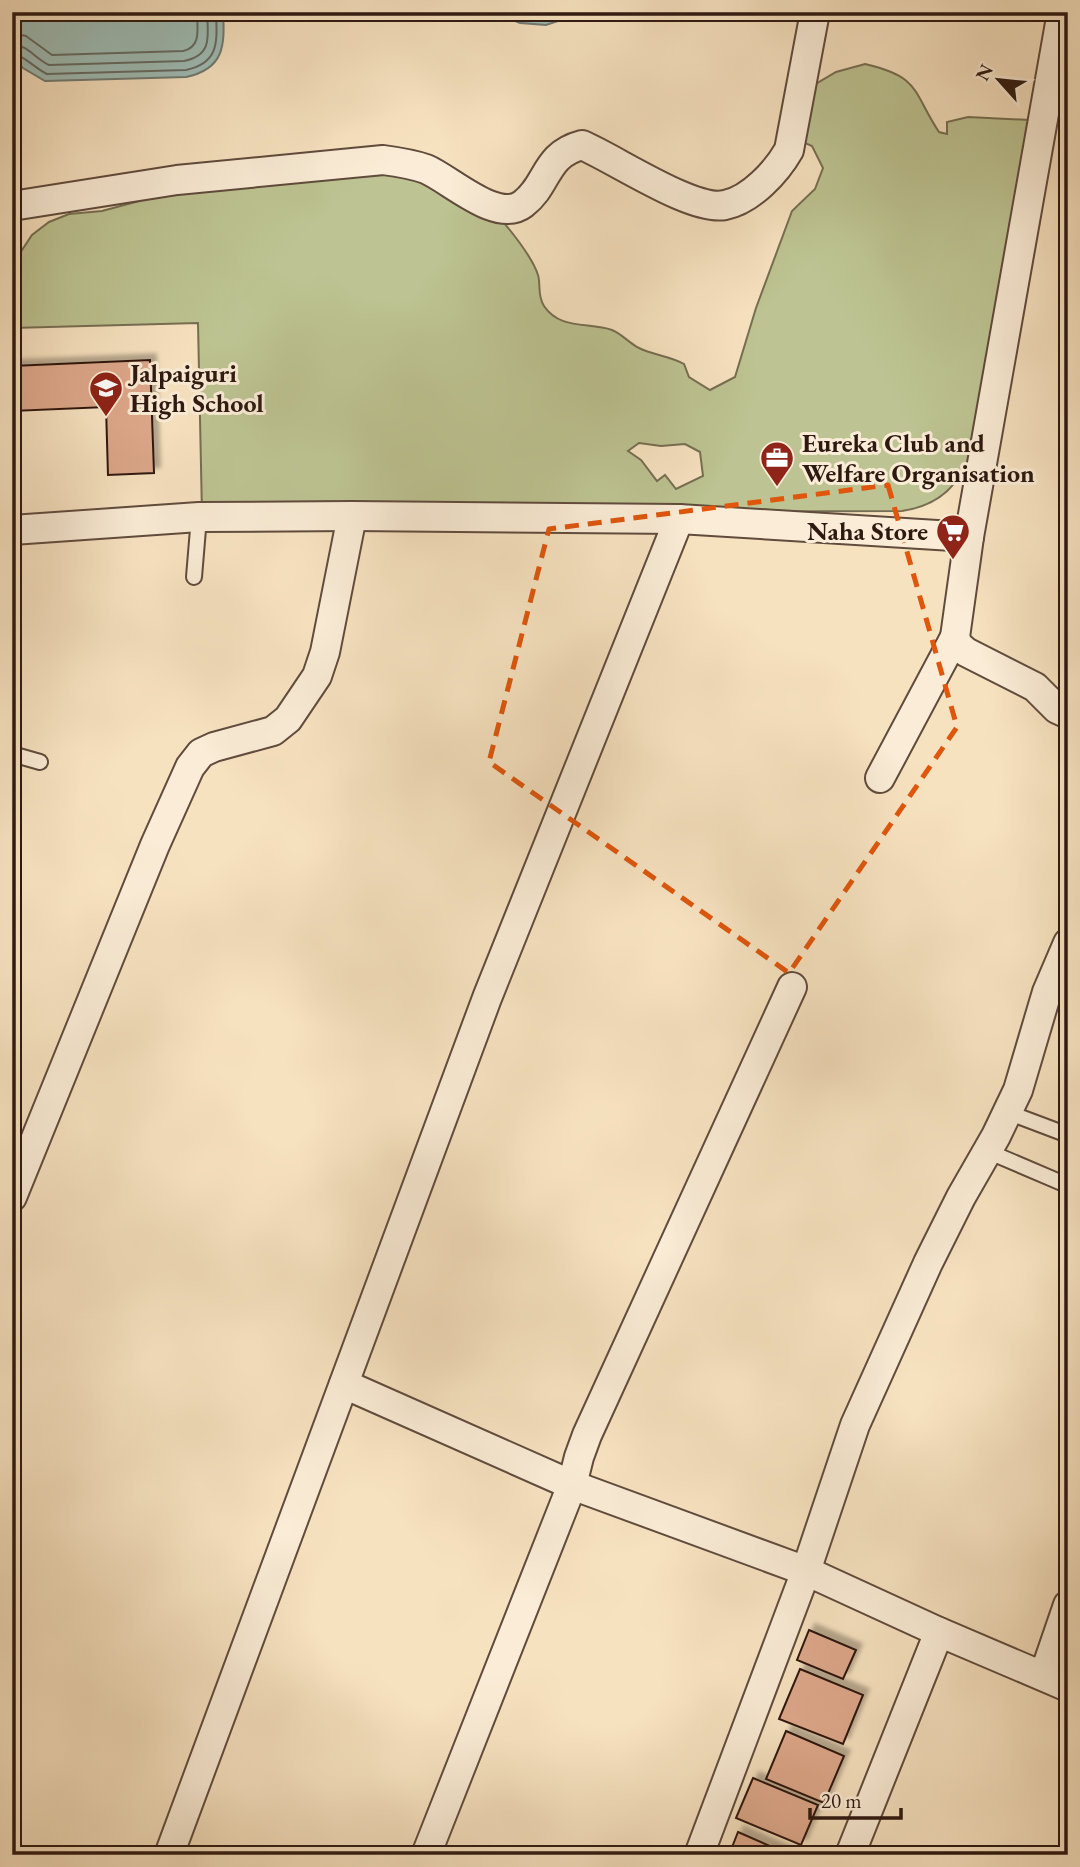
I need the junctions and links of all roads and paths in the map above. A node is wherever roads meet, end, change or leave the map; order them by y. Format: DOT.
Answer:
graph roads {
  1 [pos="814,12"];
  2 [pos="1062,12"];
  3 [pos="12,206"];
  4 [pos="352,516"];
  5 [pos="199,517"];
  6 [pos="680,519"];
  7 [pos="12,530"];
  8 [pos="969,537"];
  9 [pos="194,576"];
  10 [pos="955,637"];
  11 [pos="1068,714"];
  12 [pos="12,754"];
  13 [pos="40,762"];
  14 [pos="880,778"];
  15 [pos="1068,943"];
  16 [pos="792,987"];
  17 [pos="1007,1112"];
  18 [pos="1068,1135"];
  19 [pos="987,1151"];
  20 [pos="1062,1183"];
  21 [pos="12,1197"];
  22 [pos="344,1384"];
  23 [pos="572,1485"];
  24 [pos="806,1571"];
  25 [pos="1068,1605"];
  26 [pos="939,1632"];
  27 [pos="1056,1681"];
  28 [pos="169,1855"];
  29 [pos="426,1855"];
  30 [pos="699,1855"];
  31 [pos="850,1855"];
  1 -- 3 [label="street"];
  2 -- 8 [label="street"];
  4 -- 5 [label="street"];
  4 -- 6 [label="street"];
  4 -- 21 [label="street"];
  5 -- 7 [label="street"];
  5 -- 9 [label="lane"];
  6 -- 8 [label="street"];
  6 -- 22 [label="street"];
  8 -- 10 [label="street"];
  10 -- 11 [label="street"];
  10 -- 14 [label="street"];
  12 -- 13 [label="lane"];
  15 -- 17 [label="street"];
  16 -- 23 [label="street"];
  17 -- 18 [label="lane"];
  17 -- 19 [label="street"];
  19 -- 20 [label="lane"];
  19 -- 24 [label="street"];
  22 -- 23 [label="street"];
  22 -- 28 [label="street"];
  23 -- 24 [label="street"];
  23 -- 29 [label="street"];
  24 -- 26 [label="street"];
  24 -- 30 [label="street"];
  25 -- 27 [label="street"];
  26 -- 27 [label="street"];
  26 -- 31 [label="street"];
}
